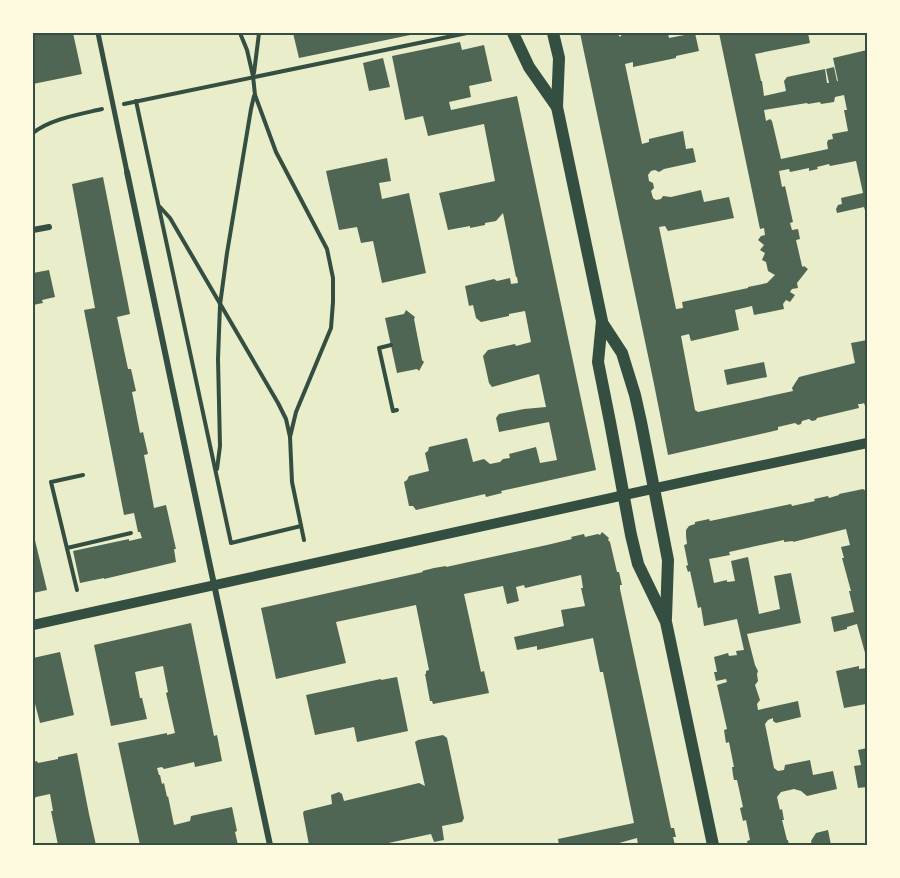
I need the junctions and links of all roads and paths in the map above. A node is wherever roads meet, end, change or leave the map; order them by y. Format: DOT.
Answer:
graph roads {
  1 [pos="98,33"];
  2 [pos="240,33"];
  3 [pos="259,33"];
  4 [pos="467,33"];
  5 [pos="513,33"];
  6 [pos="553,33"];
  7 [pos="253,76"];
  8 [pos="255,95"];
  9 [pos="113,106"];
  10 [pos="556,107"];
  11 [pos="33,133"];
  12 [pos="127,172"];
  13 [pos="158,205"];
  14 [pos="49,227"];
  15 [pos="33,230"];
  16 [pos="220,305"];
  17 [pos="603,324"];
  18 [pos="391,345"];
  19 [pos="397,410"];
  20 [pos="290,437"];
  21 [pos="867,443"];
  22 [pos="216,474"];
  23 [pos="83,475"];
  24 [pos="654,489"];
  25 [pos="624,495"];
  26 [pos="300,526"];
  27 [pos="131,533"];
  28 [pos="304,540"];
  29 [pos="67,548"];
  30 [pos="214,586"];
  31 [pos="76,590"];
  32 [pos="666,622"];
  33 [pos="33,625"];
  34 [pos="270,845"];
  35 [pos="713,845"];
  1 -- 9 [label="street"];
  2 -- 7 [label="path"];
  3 -- 7 [label="path"];
  4 -- 7 [label="path"];
  5 -- 10 [label="main road"];
  6 -- 10 [label="main road"];
  7 -- 8 [label="path"];
  7 -- 13 [label="path"];
  8 -- 16 [label="path"];
  8 -- 20 [label="path"];
  9 -- 11 [label="path"];
  9 -- 12 [label="street"];
  10 -- 17 [label="main road"];
  12 -- 30 [label="street"];
  13 -- 16 [label="path"];
  13 -- 22 [label="path"];
  14 -- 15 [label="street"];
  16 -- 20 [label="path"];
  16 -- 22 [label="path"];
  17 -- 24 [label="main road"];
  17 -- 25 [label="main road"];
  18 -- 19 [label="path"];
  20 -- 26 [label="path"];
  21 -- 24 [label="street"];
  22 -- 26 [label="path"];
  23 -- 29 [label="path"];
  24 -- 25 [label="street"];
  24 -- 32 [label="main road"];
  25 -- 30 [label="street"];
  25 -- 32 [label="main road"];
  26 -- 28 [label="path"];
  27 -- 29 [label="path"];
  29 -- 31 [label="path"];
  30 -- 33 [label="street"];
  30 -- 34 [label="street"];
  32 -- 35 [label="main road"];
}
